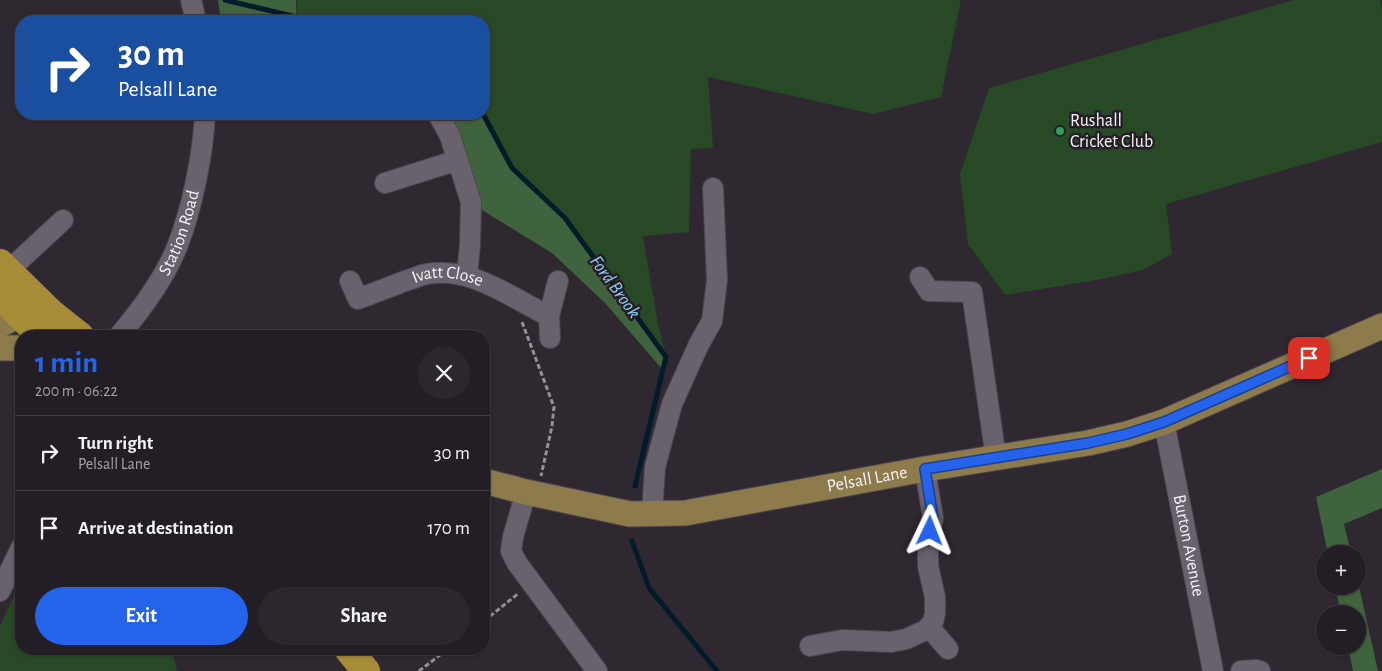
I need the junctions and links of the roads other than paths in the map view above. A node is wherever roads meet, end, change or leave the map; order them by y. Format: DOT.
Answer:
graph roads {
  1 [pos="204,120"];
  2 [pos="441,120"];
  3 [pos="458,160"];
  4 [pos="385,183"];
  5 [pos="713,188"];
  6 [pos="63,220"];
  7 [pos="3,276"];
  8 [pos="467,276"];
  9 [pos="920,277"];
  10 [pos="350,281"];
  11 [pos="558,281"];
  12 [pos="549,316"];
  13 [pos="10,320"];
  14 [pos="1382,326"];
  15 [pos="46,328"];
  16 [pos="123,330"];
  17 [pos="550,338"];
  18 [pos="0,348"];
  19 [pos="15,348"];
  20 [pos="1164,422"];
  21 [pos="996,458"];
  22 [pos="925,469"];
  23 [pos="490,483"];
  24 [pos="526,492"];
  25 [pos="652,514"];
  26 [pos="15,560"];
  27 [pos="0,591"];
  28 [pos="929,627"];
  29 [pos="810,646"];
  30 [pos="948,649"];
  31 [pos="353,655"];
  32 [pos="366,671"];
  33 [pos="598,671"];
  34 [pos="1213,671"];
  35 [pos="1241,671"];
  36 [pos="1260,671"];
  1 -- 16 [label="street, Station Road"];
  2 -- 3 [label="street"];
  3 -- 4 [label="street"];
  3 -- 8 [label="street"];
  5 -- 25 [label="street"];
  6 -- 7 [label="street"];
  7 -- 13 [label="highway"];
  7 -- 15 [label="highway"];
  8 -- 10 [label="street, Ivatt Close"];
  8 -- 12 [label="street, Ivatt Close"];
  9 -- 21 [label="street"];
  11 -- 12 [label="street"];
  12 -- 17 [label="street"];
  13 -- 15 [label="highway"];
  14 -- 20 [label="main road, Pelsall Lane"];
  18 -- 19 [label="main road"];
  20 -- 21 [label="main road, Pelsall Lane"];
  20 -- 34 [label="street, Burton Avenue"];
  21 -- 22 [label="main road, Pelsall Lane"];
  22 -- 25 [label="main road, Pelsall Lane"];
  22 -- 28 [label="street"];
  23 -- 24 [label="main road, Pelsall Lane"];
  24 -- 25 [label="main road, Pelsall Lane"];
  24 -- 33 [label="street"];
  26 -- 27 [label="street"];
  28 -- 29 [label="street"];
  28 -- 30 [label="street"];
  31 -- 32 [label="highway"];
  35 -- 36 [label="street"];
}
